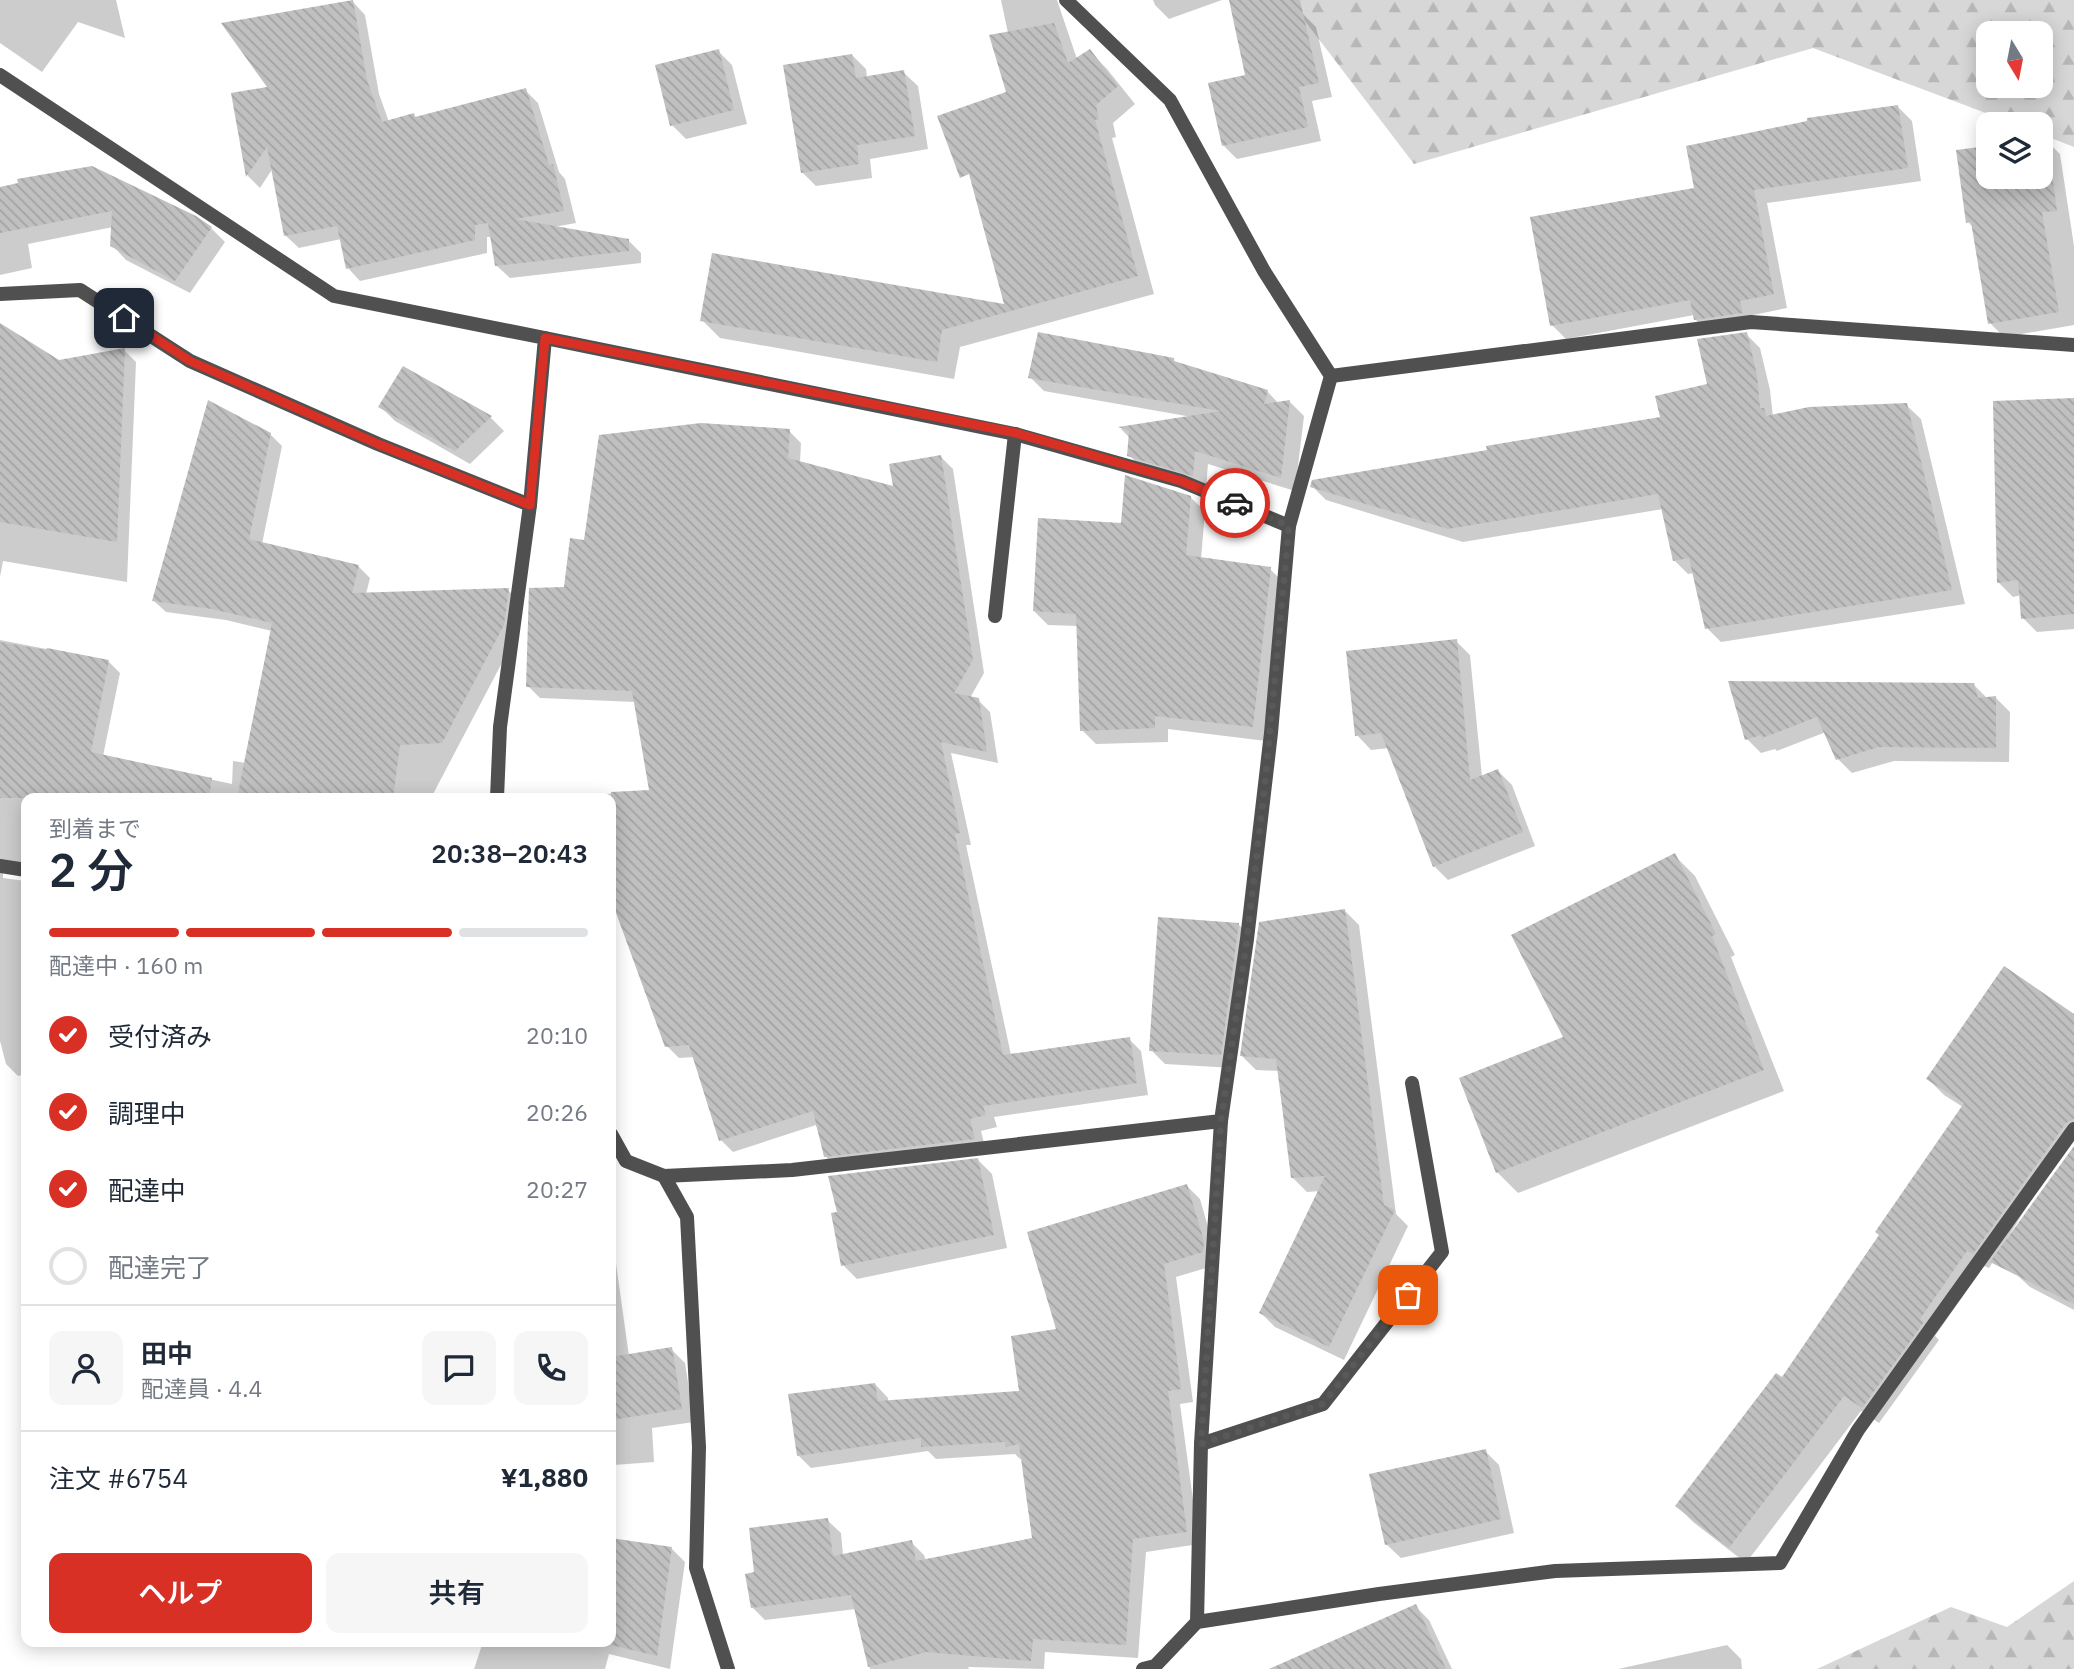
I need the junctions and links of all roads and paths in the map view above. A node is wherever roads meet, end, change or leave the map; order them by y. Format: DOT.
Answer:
graph roads {
  1 [pos="1066,0"];
  2 [pos="0,75"];
  3 [pos="0,294"];
  4 [pos="545,338"];
  5 [pos="2074,345"];
  6 [pos="1331,376"];
  7 [pos="1016,433"];
  8 [pos="530,505"];
  9 [pos="1289,526"];
  10 [pos="995,616"];
  11 [pos="497,793"];
  12 [pos="0,866"];
  13 [pos="21,869"];
  14 [pos="1412,1083"];
  15 [pos="1221,1121"];
  16 [pos="2074,1129"];
  17 [pos="616,1143"];
  18 [pos="664,1176"];
  19 [pos="1201,1444"];
  20 [pos="1197,1622"];
  21 [pos="728,1669"];
  22 [pos="1143,1669"];
  1 -- 6 [label="street"];
  2 -- 4 [label="street"];
  3 -- 8 [label="street"];
  4 -- 7 [label="street"];
  4 -- 8 [label="street"];
  5 -- 6 [label="street"];
  6 -- 9 [label="street"];
  7 -- 9 [label="street"];
  7 -- 10 [label="street"];
  8 -- 11 [label="street"];
  9 -- 15 [label="street"];
  12 -- 13 [label="street"];
  14 -- 19 [label="street"];
  15 -- 18 [label="street"];
  15 -- 19 [label="street"];
  16 -- 20 [label="street"];
  17 -- 18 [label="street"];
  18 -- 21 [label="street"];
  19 -- 20 [label="street"];
  20 -- 22 [label="street"];
}
